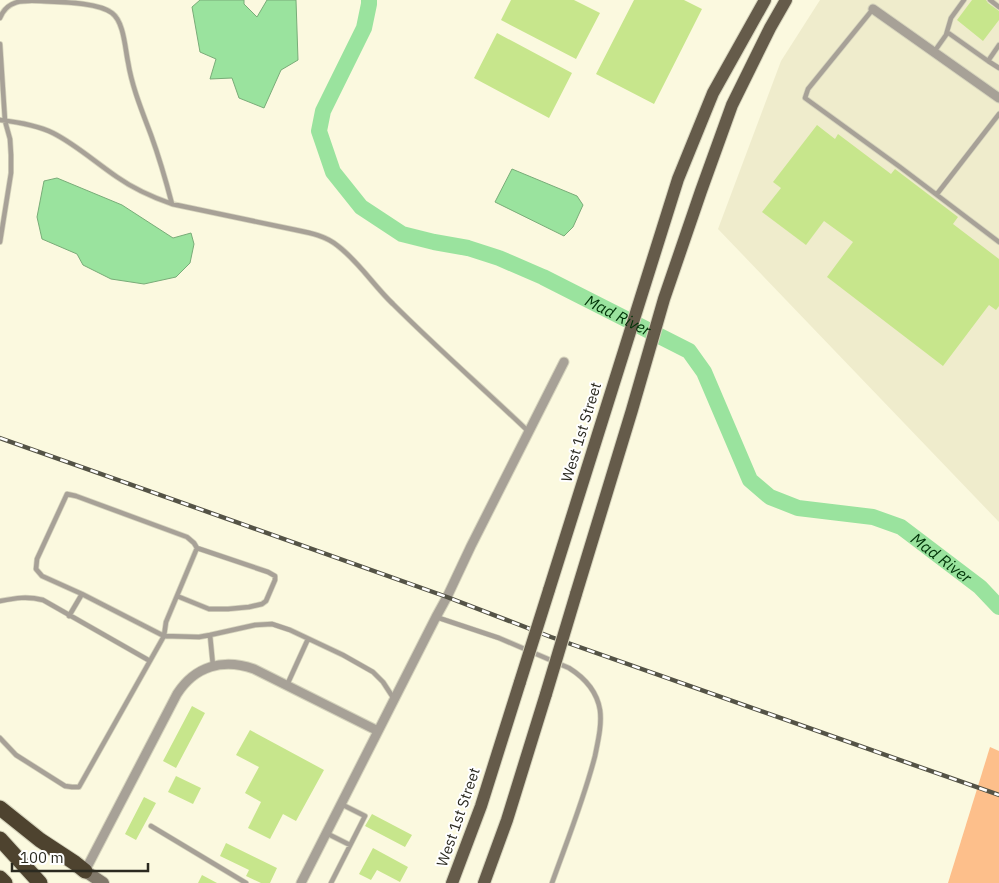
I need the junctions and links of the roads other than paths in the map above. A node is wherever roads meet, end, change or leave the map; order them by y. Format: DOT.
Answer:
graph roads {
  1 [pos="765,0"];
  2 [pos="786,0"];
  3 [pos="964,0"];
  4 [pos="990,0"];
  5 [pos="999,7"];
  6 [pos="873,9"];
  7 [pos="0,18"];
  8 [pos="947,32"];
  9 [pos="0,44"];
  10 [pos="999,45"];
  11 [pos="934,52"];
  12 [pos="988,61"];
  13 [pos="999,68"];
  14 [pos="999,98"];
  15 [pos="999,114"];
  16 [pos="3,120"];
  17 [pos="937,194"];
  18 [pos="172,204"];
  19 [pos="0,242"];
  20 [pos="999,242"];
  21 [pos="564,362"];
  22 [pos="529,432"];
  23 [pos="197,548"];
  24 [pos="82,594"];
  25 [pos="176,596"];
  26 [pos="0,601"];
  27 [pos="70,616"];
  28 [pos="436,617"];
  29 [pos="210,635"];
  30 [pos="164,636"];
  31 [pos="308,639"];
  32 [pos="150,661"];
  33 [pos="214,666"];
  34 [pos="286,685"];
  35 [pos="394,699"];
  36 [pos="378,731"];
  37 [pos="0,738"];
  38 [pos="341,804"];
  39 [pos="0,808"];
  40 [pos="151,826"];
  41 [pos="326,833"];
  42 [pos="0,839"];
  43 [pos="350,845"];
  44 [pos="85,871"];
  45 [pos="0,878"];
  46 [pos="5,883"];
  47 [pos="40,883"];
  48 [pos="103,883"];
  49 [pos="246,883"];
  50 [pos="301,883"];
  51 [pos="331,883"];
  52 [pos="452,883"];
  53 [pos="484,883"];
  54 [pos="552,883"];
  1 -- 52 [label="main road, West 1st Street, bridge"];
  2 -- 53 [label="main road, bridge"];
  3 -- 8 [label="lane"];
  4 -- 5 [label="lane"];
  6 -- 11 [label="street"];
  6 -- 17 [label="lane"];
  7 -- 18 [label="lane"];
  8 -- 11 [label="lane"];
  8 -- 12 [label="lane"];
  9 -- 16 [label="lane"];
  10 -- 12 [label="lane"];
  11 -- 14 [label="street"];
  12 -- 13 [label="lane"];
  15 -- 17 [label="lane"];
  16 -- 18 [label="lane"];
  16 -- 19 [label="lane"];
  17 -- 20 [label="lane"];
  18 -- 22 [label="lane"];
  21 -- 22 [label="street"];
  22 -- 28 [label="street"];
  23 -- 24 [label="lane"];
  23 -- 25 [label="lane"];
  23 -- 25 [label="lane"];
  24 -- 27 [label="lane"];
  24 -- 30 [label="lane"];
  25 -- 30 [label="lane"];
  26 -- 27 [label="lane"];
  27 -- 32 [label="lane"];
  28 -- 35 [label="street"];
  28 -- 54 [label="lane"];
  29 -- 30 [label="lane"];
  29 -- 31 [label="lane"];
  29 -- 33 [label="lane"];
  30 -- 32 [label="lane"];
  31 -- 34 [label="lane"];
  31 -- 35 [label="lane"];
  32 -- 37 [label="lane"];
  33 -- 34 [label="street"];
  33 -- 44 [label="street"];
  34 -- 36 [label="street"];
  35 -- 36 [label="street"];
  36 -- 38 [label="street"];
  38 -- 41 [label="street"];
  38 -- 43 [label="lane"];
  39 -- 44 [label="highway"];
  40 -- 49 [label="lane"];
  41 -- 43 [label="lane"];
  41 -- 50 [label="street"];
  42 -- 47 [label="highway"];
  43 -- 51 [label="lane"];
  44 -- 48 [label="main road"];
  45 -- 46 [label="highway"];
}
